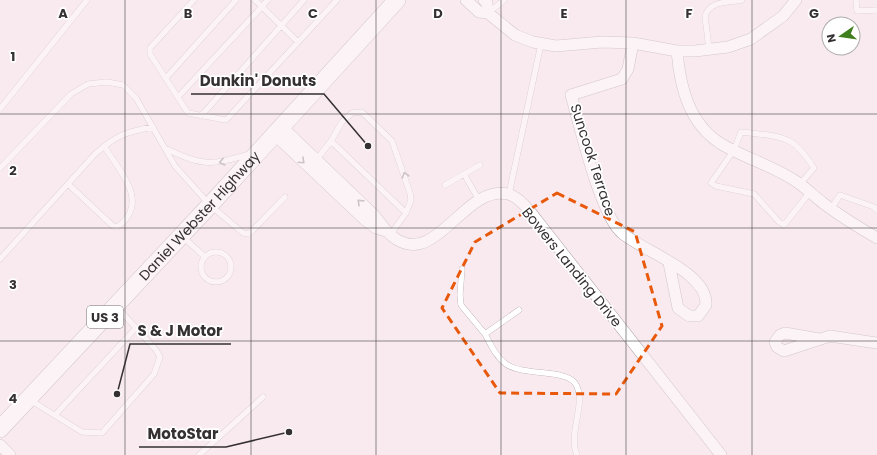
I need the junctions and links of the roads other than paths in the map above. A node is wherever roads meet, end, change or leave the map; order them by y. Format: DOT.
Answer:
graph roads {
  1 [pos="87,0"];
  2 [pos="194,0"];
  3 [pos="236,0"];
  4 [pos="255,0"];
  5 [pos="268,0"];
  6 [pos="304,0"];
  7 [pos="337,0"];
  8 [pos="397,0"];
  9 [pos="466,0"];
  10 [pos="484,0"];
  11 [pos="504,0"];
  12 [pos="742,0"];
  13 [pos="796,0"];
  14 [pos="856,0"];
  15 [pos="262,7"];
  16 [pos="877,10"];
  17 [pos="488,13"];
  18 [pos="281,26"];
  19 [pos="298,42"];
  20 [pos="633,43"];
  21 [pos="541,44"];
  22 [pos="709,49"];
  23 [pos="677,51"];
  24 [pos="166,78"];
  25 [pos="178,98"];
  26 [pos="0,109"];
  27 [pos="201,116"];
  28 [pos="153,127"];
  29 [pos="278,130"];
  30 [pos="331,141"];
  31 [pos="104,146"];
  32 [pos="166,149"];
  33 [pos="259,150"];
  34 [pos="734,150"];
  35 [pos="318,160"];
  36 [pos="480,165"];
  37 [pos="0,168"];
  38 [pos="464,174"];
  39 [pos="68,184"];
  40 [pos="800,184"];
  41 [pos="445,185"];
  42 [pos="810,192"];
  43 [pos="509,194"];
  44 [pos="285,196"];
  45 [pos="479,200"];
  46 [pos="210,205"];
  47 [pos="831,209"];
  48 [pos="877,210"];
  49 [pos="406,212"];
  50 [pos="388,233"];
  51 [pos="181,236"];
  52 [pos="877,238"];
  53 [pos="205,257"];
  54 [pos="0,259"];
  55 [pos="669,263"];
  56 [pos="462,269"];
  57 [pos="116,305"];
  58 [pos="519,310"];
  59 [pos="136,328"];
  60 [pos="485,334"];
  61 [pos="819,339"];
  62 [pos="877,343"];
  63 [pos="263,397"];
  64 [pos="28,399"];
  65 [pos="55,415"];
  66 [pos="0,429"];
  67 [pos="0,445"];
  68 [pos="10,455"];
  69 [pos="199,455"];
  70 [pos="577,455"];
  71 [pos="722,455"];
  1 -- 26 [label="lane"];
  2 -- 24 [label="lane"];
  3 -- 24 [label="lane"];
  4 -- 15 [label="lane"];
  5 -- 15 [label="lane"];
  6 -- 18 [label="lane"];
  7 -- 19 [label="lane"];
  8 -- 29 [label="main road, Daniel Webster Highway / US 3"];
  9 -- 17 [label="street"];
  10 -- 17 [label="street"];
  11 -- 17 [label="lane"];
  12 -- 22 [label="lane"];
  13 -- 22 [label="street"];
  14 -- 16 [label="lane"];
  15 -- 18 [label="lane"];
  15 -- 25 [label="lane"];
  17 -- 21 [label="street"];
  18 -- 19 [label="lane"];
  18 -- 27 [label="lane"];
  19 -- 27 [label="lane"];
  20 -- 21 [label="street"];
  20 -- 23 [label="street"];
  20 -- 55 [label="street, Suncook Terrace"];
  21 -- 43 [label="lane"];
  22 -- 23 [label="street"];
  23 -- 34 [label="street"];
  24 -- 25 [label="lane"];
  25 -- 27 [label="lane"];
  28 -- 31 [label="lane"];
  28 -- 32 [label="lane"];
  28 -- 37 [label="lane"];
  29 -- 33 [label="main road, Daniel Webster Highway / US 3"];
  29 -- 35 [label="street"];
  29 -- 50 [label="street, one-way"];
  30 -- 35 [label="lane"];
  30 -- 49 [label="lane"];
  49 -- 30 [label="lane, one-way"];
  31 -- 39 [label="lane"];
  31 -- 39 [label="lane"];
  33 -- 32 [label="lane, one-way"];
  32 -- 46 [label="lane"];
  33 -- 46 [label="main road, Daniel Webster Highway / US 3"];
  34 -- 40 [label="street"];
  34 -- 40 [label="lane"];
  34 -- 42 [label="lane"];
  50 -- 35 [label="street, one-way"];
  36 -- 38 [label="lane"];
  38 -- 41 [label="lane"];
  38 -- 45 [label="lane"];
  39 -- 54 [label="lane"];
  40 -- 42 [label="street"];
  42 -- 47 [label="street"];
  43 -- 45 [label="street"];
  43 -- 71 [label="street, Bowers Landing Drive"];
  44 -- 46 [label="lane"];
  45 -- 50 [label="street"];
  46 -- 51 [label="main road, Daniel Webster Highway / US 3"];
  47 -- 48 [label="lane"];
  47 -- 52 [label="street"];
  49 -- 50 [label="lane"];
  51 -- 53 [label="lane"];
  51 -- 57 [label="main road, Daniel Webster Highway / US 3"];
  53 -- 53 [label="lane"];
  55 -- 55 [label="street, Suncook Terrace"];
  56 -- 60 [label="lane"];
  57 -- 59 [label="lane"];
  57 -- 64 [label="main road, Daniel Webster Highway / US 3"];
  58 -- 60 [label="lane"];
  59 -- 65 [label="lane"];
  59 -- 65 [label="lane"];
  60 -- 70 [label="lane"];
  61 -- 62 [label="street"];
  63 -- 69 [label="lane"];
  64 -- 65 [label="lane"];
  64 -- 66 [label="main road, Daniel Webster Highway / US 3"];
  67 -- 68 [label="street"];
}
